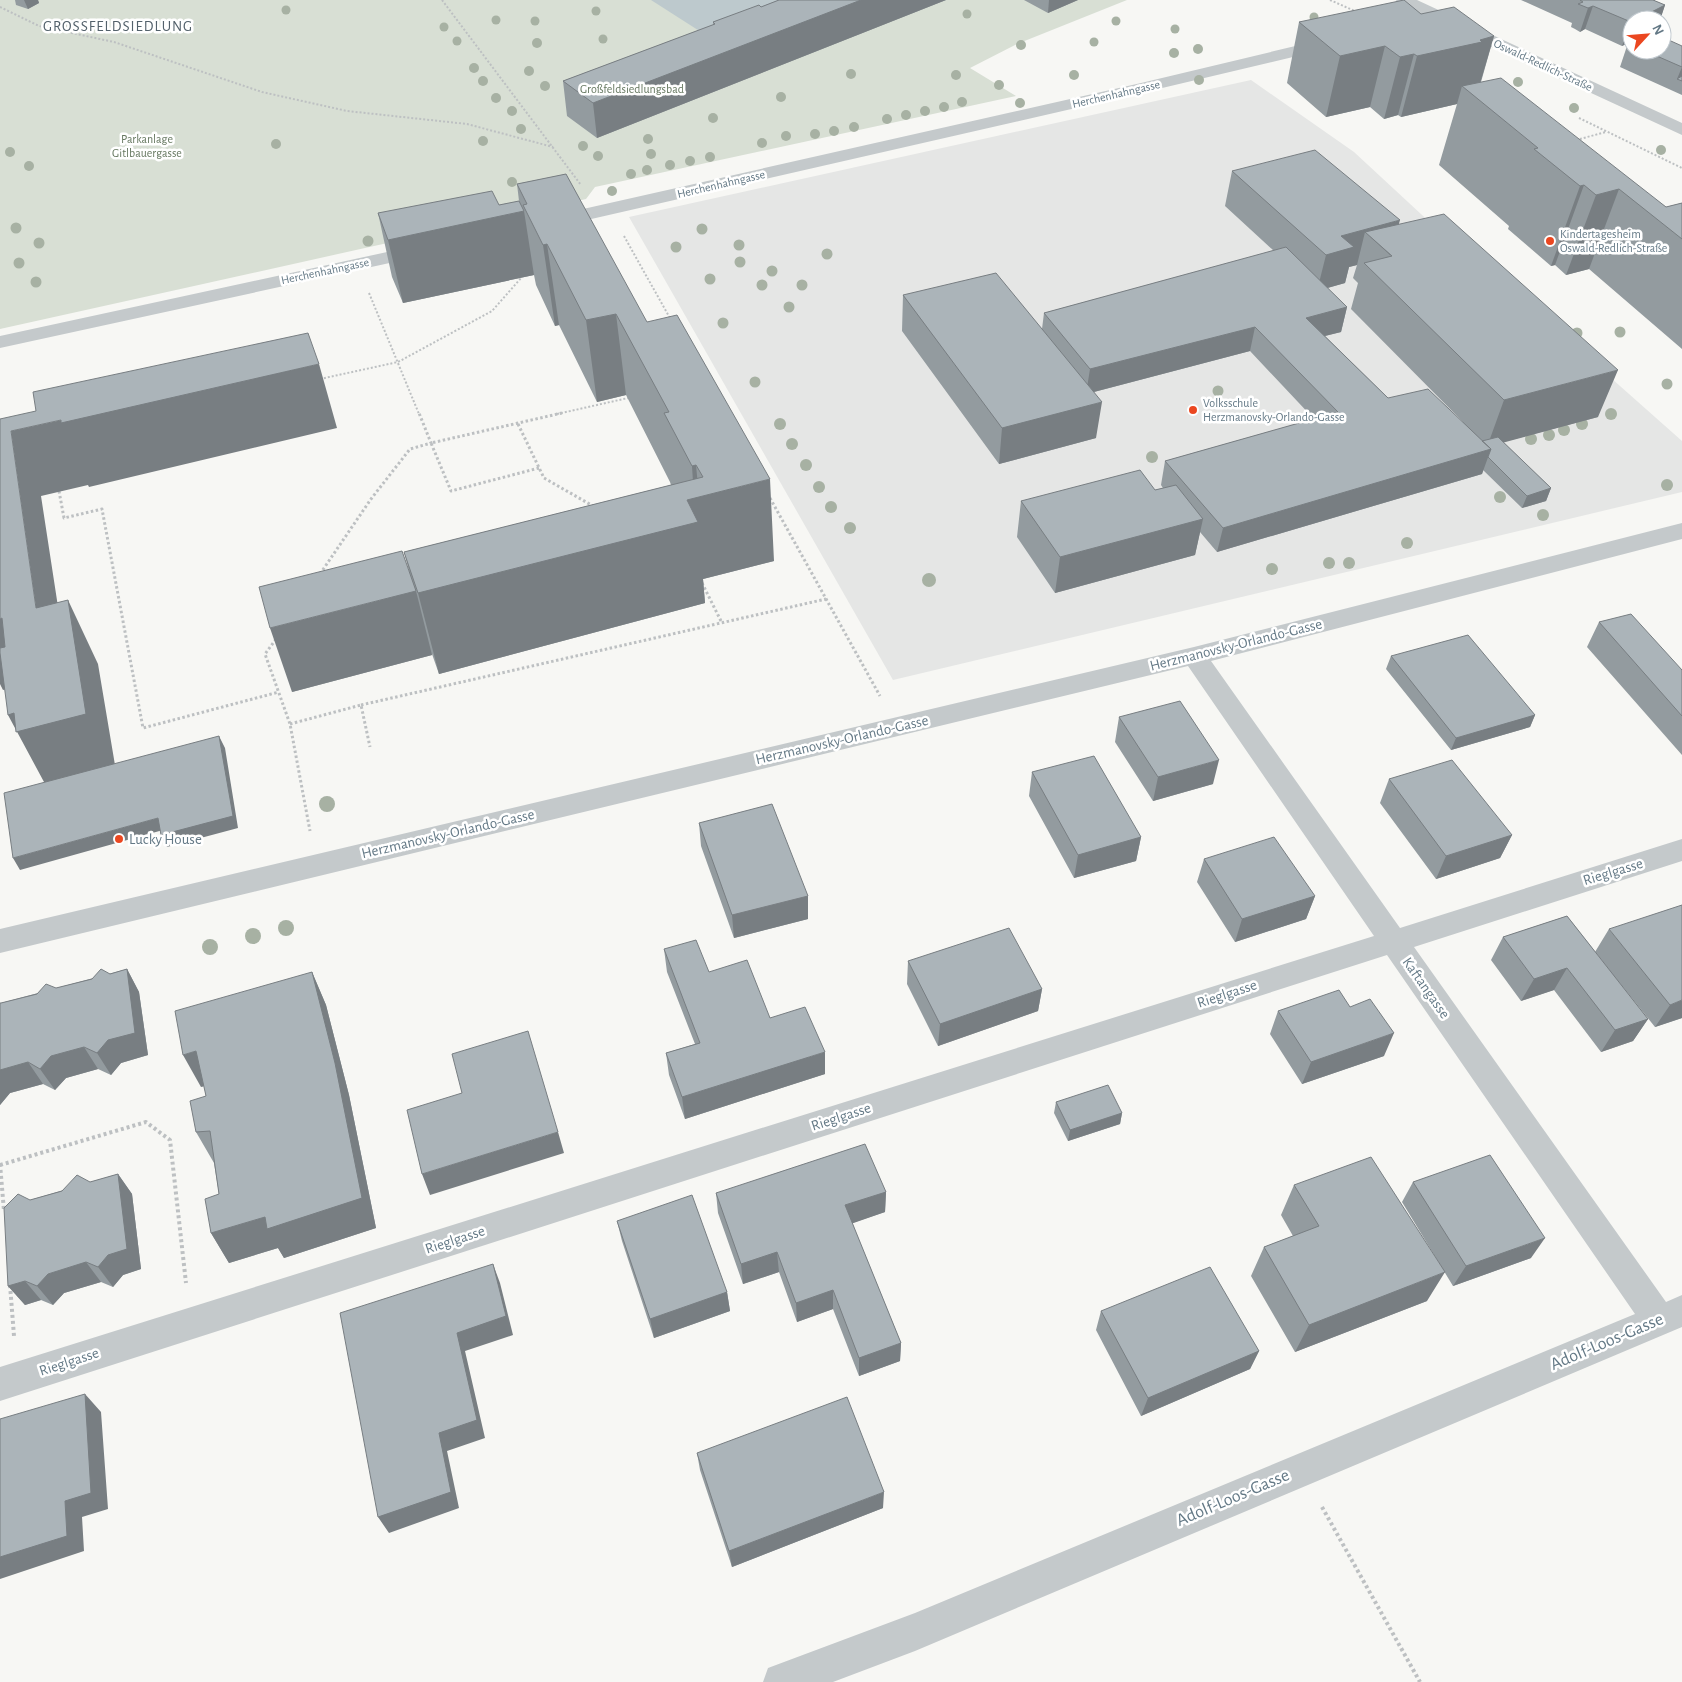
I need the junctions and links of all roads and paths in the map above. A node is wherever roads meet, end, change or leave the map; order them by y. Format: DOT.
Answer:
graph roads {
  1 [pos="442,0"];
  2 [pos="1330,0"];
  3 [pos="1404,0"];
  4 [pos="0,7"];
  5 [pos="1439,16"];
  6 [pos="1391,28"];
  7 [pos="1343,39"];
  8 [pos="1682,130"];
  9 [pos="1607,132"];
  10 [pos="1572,141"];
  11 [pos="553,148"];
  12 [pos="605,210"];
  13 [pos="536,225"];
  14 [pos="442,246"];
  15 [pos="357,264"];
  16 [pos="521,278"];
  17 [pos="671,321"];
  18 [pos="0,342"];
  19 [pos="398,362"];
  20 [pos="311,381"];
  21 [pos="628,398"];
  22 [pos="518,424"];
  23 [pos="431,444"];
  24 [pos="539,468"];
  25 [pos="765,490"];
  26 [pos="59,492"];
  27 [pos="594,507"];
  28 [pos="1682,531"];
  29 [pos="318,576"];
  30 [pos="701,580"];
  31 [pos="826,599"];
  32 [pos="722,623"];
  33 [pos="276,638"];
  34 [pos="1194,656"];
  35 [pos="279,692"];
  36 [pos="361,705"];
  37 [pos="290,724"];
  38 [pos="898,727"];
  39 [pos="370,746"];
  40 [pos="1682,850"];
  41 [pos="316,866"];
  42 [pos="0,941"];
  43 [pos="1393,941"];
  44 [pos="0,1164"];
  45 [pos="4,1213"];
  46 [pos="10,1281"];
  47 [pos="1671,1315"];
  48 [pos="190,1324"];
  49 [pos="9,1381"];
  50 [pos="1301,1469"];
  51 [pos="782,1682"];
  52 [pos="1420,1682"];
  1 -- 11 [label="path"];
  2 -- 6 [label="path"];
  3 -- 5 [label="street, Oswald-Redlich-Straße"];
  4 -- 11 [label="path"];
  5 -- 6 [label="street"];
  5 -- 8 [label="street, Oswald-Redlich-Straße"];
  7 -- 12 [label="street, Herchenhahngasse"];
  9 -- 10 [label="path"];
  11 -- 12 [label="path"];
  12 -- 13 [label="street, Herchenhahngasse"];
  12 -- 17 [label="path"];
  14 -- 15 [label="street, Herchenhahngasse"];
  15 -- 18 [label="street, Herchenhahngasse"];
  15 -- 19 [label="path"];
  16 -- 19 [label="path"];
  19 -- 20 [label="path"];
  19 -- 23 [label="path"];
  21 -- 22 [label="path"];
  22 -- 23 [label="path"];
  22 -- 24 [label="path"];
  23 -- 24 [label="path"];
  23 -- 29 [label="path"];
  24 -- 27 [label="path"];
  25 -- 31 [label="path"];
  26 -- 35 [label="path"];
  28 -- 34 [label="street, Herzmanovsky-Orlando-Gasse"];
  30 -- 32 [label="path"];
  31 -- 32 [label="path"];
  31 -- 38 [label="path"];
  32 -- 36 [label="path"];
  33 -- 35 [label="path"];
  34 -- 38 [label="street, Herzmanovsky-Orlando-Gasse"];
  34 -- 43 [label="street, Kaftangasse"];
  35 -- 37 [label="path"];
  36 -- 37 [label="path"];
  36 -- 39 [label="path"];
  37 -- 41 [label="path"];
  38 -- 41 [label="street, Herzmanovsky-Orlando-Gasse"];
  40 -- 43 [label="street, Rieglgasse"];
  41 -- 42 [label="street, Herzmanovsky-Orlando-Gasse"];
  43 -- 47 [label="street, Kaftangasse"];
  43 -- 48 [label="street, Rieglgasse"];
  44 -- 45 [label="path"];
  44 -- 48 [label="path"];
  46 -- 49 [label="path"];
  47 -- 50 [label="street, Adolf-Loos-Gasse"];
  48 -- 49 [label="street, Rieglgasse"];
  50 -- 51 [label="street, Adolf-Loos-Gasse"];
  50 -- 52 [label="path"];
}
